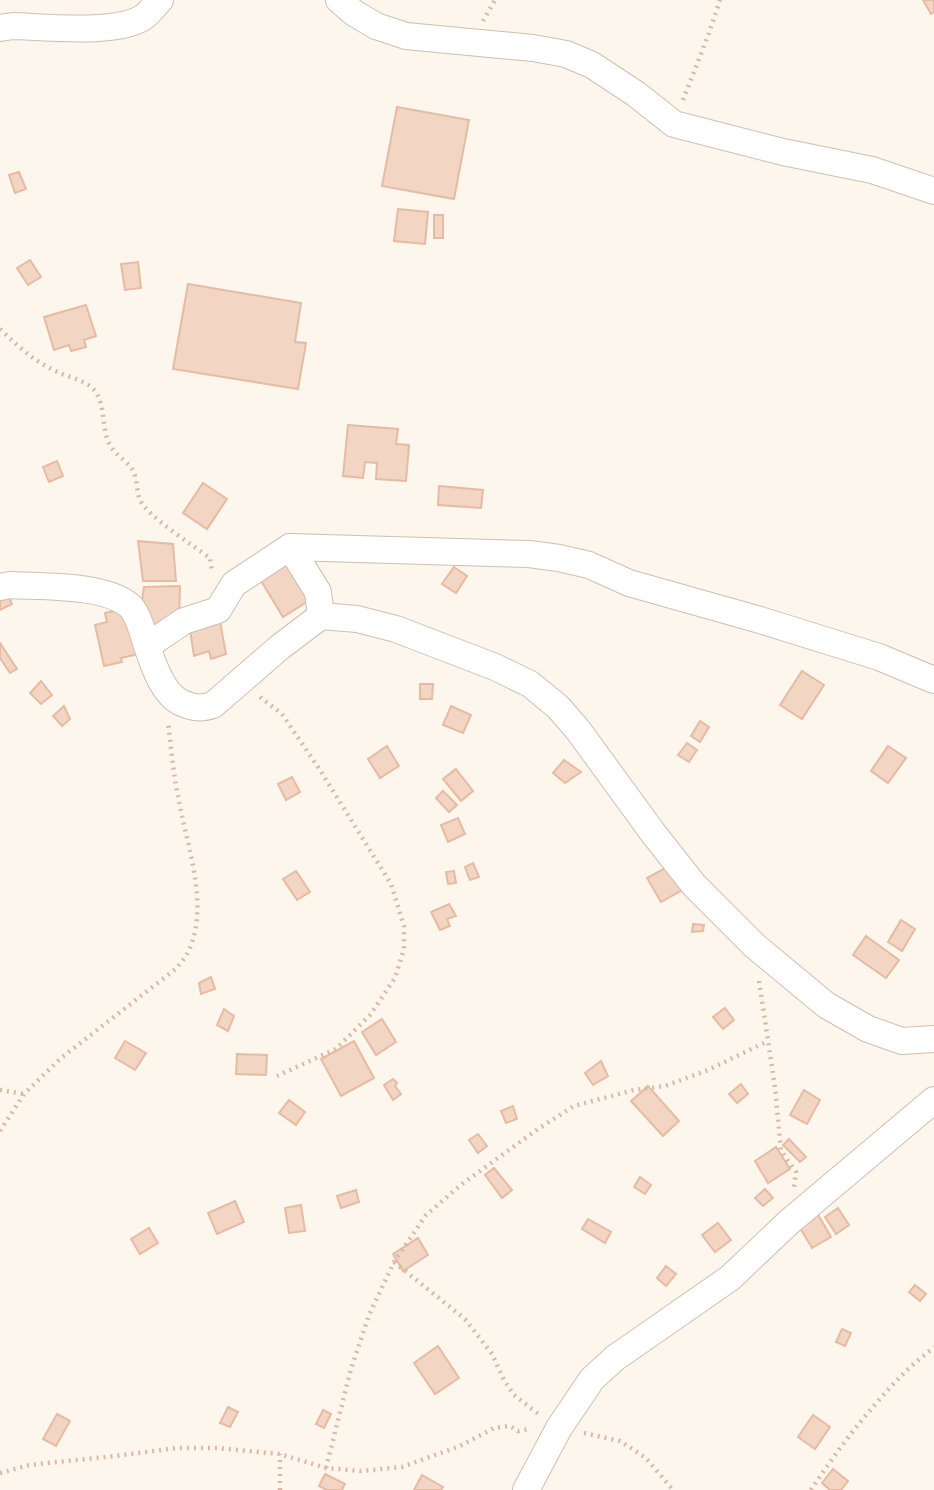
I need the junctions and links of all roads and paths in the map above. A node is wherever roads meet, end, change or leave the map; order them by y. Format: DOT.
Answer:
graph roads {
  1 [pos="160,0"];
  2 [pos="339,0"];
  3 [pos="720,0"];
  4 [pos="0,29"];
  5 [pos="674,124"];
  6 [pos="934,191"];
  7 [pos="0,329"];
  8 [pos="290,547"];
  9 [pos="212,571"];
  10 [pos="0,587"];
  11 [pos="321,616"];
  12 [pos="147,646"];
  13 [pos="241,680"];
  14 [pos="934,680"];
  15 [pos="164,685"];
  16 [pos="755,946"];
  17 [pos="934,1039"];
  18 [pos="768,1041"];
  19 [pos="277,1076"];
  20 [pos="0,1090"];
  21 [pos="24,1094"];
  22 [pos="934,1100"];
  23 [pos="0,1130"];
  24 [pos="789,1222"];
  25 [pos="394,1262"];
  26 [pos="934,1346"];
  27 [pos="546,1419"];
  28 [pos="533,1427"];
  29 [pos="280,1454"];
  30 [pos="326,1468"];
  31 [pos="0,1473"];
  32 [pos="280,1490"];
  33 [pos="526,1490"];
  34 [pos="673,1490"];
  35 [pos="811,1490"];
  1 -- 4 [label="street"];
  2 -- 5 [label="street"];
  3 -- 5 [label="path"];
  5 -- 6 [label="street"];
  7 -- 9 [label="path"];
  8 -- 11 [label="street"];
  8 -- 12 [label="street"];
  8 -- 14 [label="street"];
  10 -- 12 [label="street"];
  11 -- 13 [label="street"];
  11 -- 16 [label="street"];
  12 -- 15 [label="street"];
  13 -- 15 [label="street"];
  13 -- 19 [label="path"];
  15 -- 21 [label="path"];
  16 -- 17 [label="street"];
  16 -- 18 [label="path"];
  18 -- 24 [label="path"];
  18 -- 25 [label="path"];
  20 -- 21 [label="path"];
  21 -- 23 [label="path"];
  22 -- 24 [label="street"];
  24 -- 27 [label="street"];
  25 -- 27 [label="path"];
  25 -- 30 [label="path"];
  26 -- 35 [label="path"];
  27 -- 33 [label="street"];
  27 -- 34 [label="path"];
  28 -- 30 [label="path"];
  29 -- 30 [label="path"];
  29 -- 31 [label="path"];
  29 -- 32 [label="path"];
}
